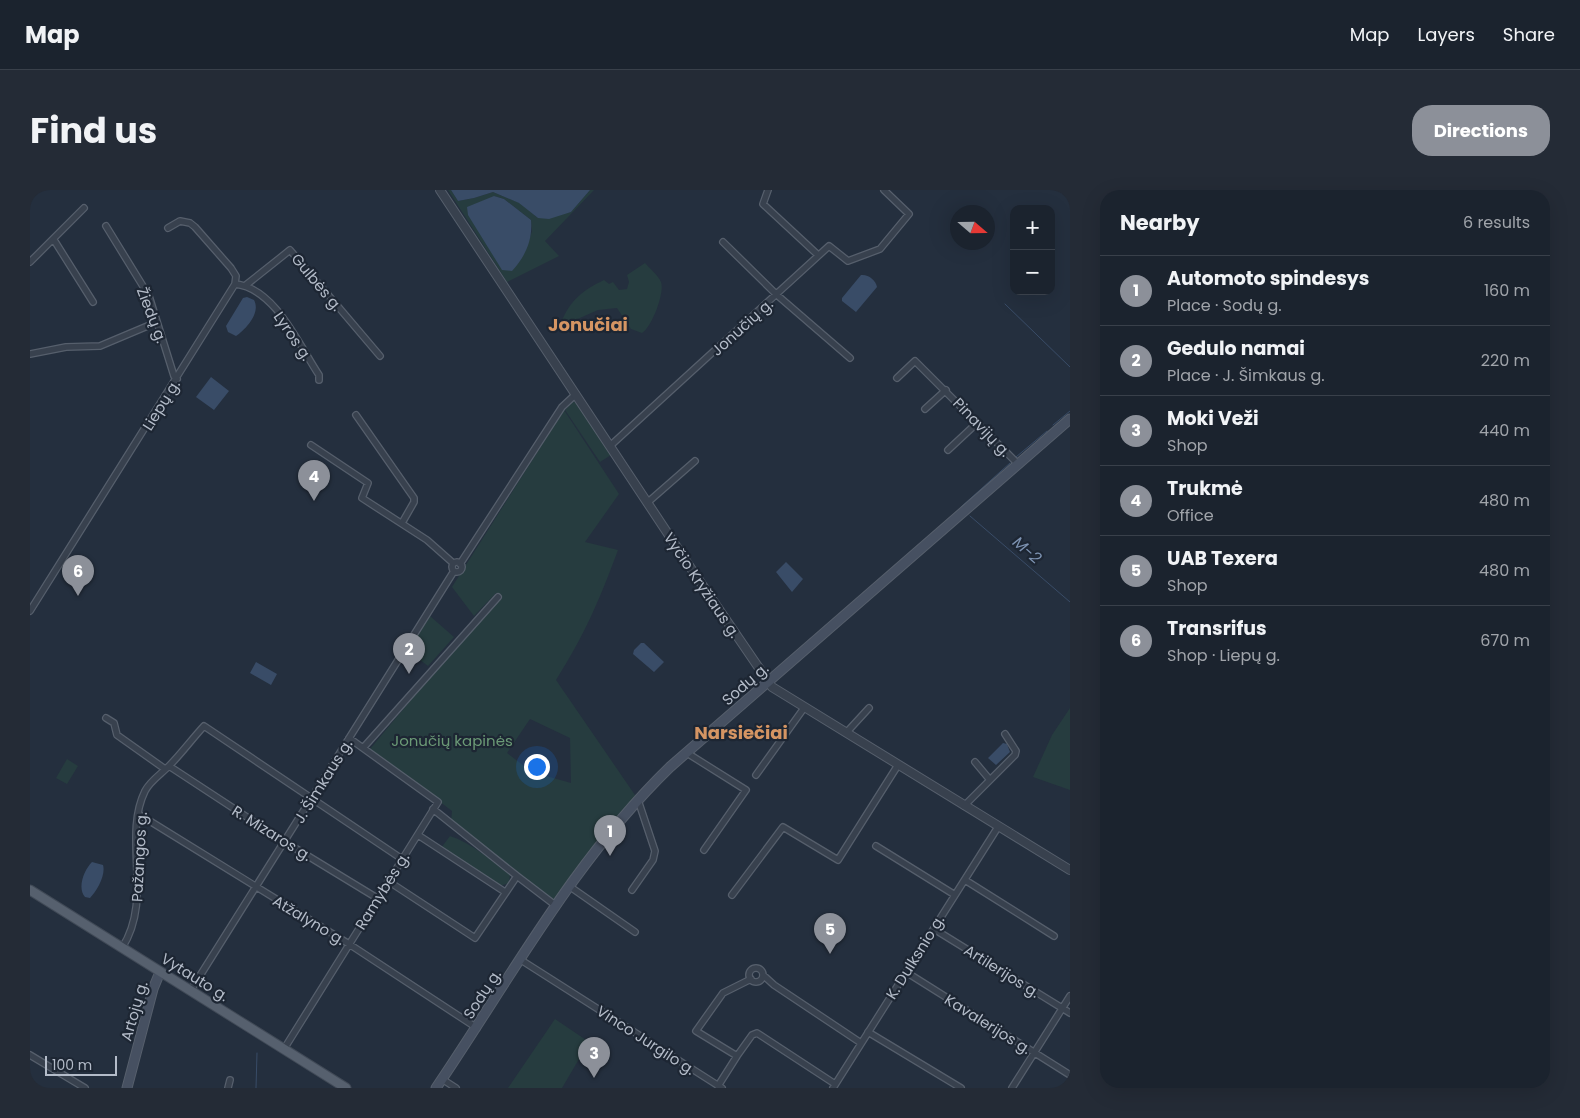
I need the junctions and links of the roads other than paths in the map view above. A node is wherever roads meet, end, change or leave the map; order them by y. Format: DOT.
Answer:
graph roads {
  1 [pos="440,190"];
  2 [pos="768,190"];
  3 [pos="884,190"];
  4 [pos="84,208"];
  5 [pos="106,226"];
  6 [pos="168,228"];
  7 [pos="54,240"];
  8 [pos="723,242"];
  9 [pos="818,255"];
  10 [pos="30,262"];
  11 [pos="235,284"];
  12 [pos="246,285"];
  13 [pos="778,295"];
  14 [pos="93,302"];
  15 [pos="157,322"];
  16 [pos="30,354"];
  17 [pos="380,356"];
  18 [pos="850,358"];
  19 [pos="897,378"];
  20 [pos="177,379"];
  21 [pos="319,380"];
  22 [pos="946,390"];
  23 [pos="576,394"];
  24 [pos="925,409"];
  25 [pos="356,415"];
  26 [pos="1070,419"];
  27 [pos="977,423"];
  28 [pos="311,445"];
  29 [pos="610,446"];
  30 [pos="948,450"];
  31 [pos="695,461"];
  32 [pos="1018,464"];
  33 [pos="647,503"];
  34 [pos="402,523"];
  35 [pos="457,563"];
  36 [pos="498,597"];
  37 [pos="30,611"];
  38 [pos="768,683"];
  39 [pos="804,708"];
  40 [pos="869,708"];
  41 [pos="106,718"];
  42 [pos="846,734"];
  43 [pos="1005,734"];
  44 [pos="349,738"];
  45 [pos="363,748"];
  46 [pos="686,753"];
  47 [pos="975,762"];
  48 [pos="898,766"];
  49 [pos="167,768"];
  50 [pos="756,775"];
  51 [pos="990,780"];
  52 [pos="312,798"];
  53 [pos="638,800"];
  54 [pos="964,806"];
  55 [pos="434,809"];
  56 [pos="140,815"];
  57 [pos="998,827"];
  58 [pos="418,835"];
  59 [pos="285,842"];
  60 [pos="876,846"];
  61 [pos="704,850"];
  62 [pos="402,859"];
  63 [pos="1070,870"];
  64 [pos="517,876"];
  65 [pos="965,880"];
  66 [pos="388,881"];
  67 [pos="569,886"];
  68 [pos="256,888"];
  69 [pos="30,890"];
  70 [pos="632,890"];
  71 [pos="505,892"];
  72 [pos="732,895"];
  73 [pos="955,895"];
  74 [pos="377,898"];
  75 [pos="555,905"];
  76 [pos="934,929"];
  77 [pos="635,932"];
  78 [pos="1054,936"];
  79 [pos="349,944"];
  80 [pos="122,948"];
  81 [pos="522,960"];
  82 [pos="160,972"];
  83 [pos="906,972"];
  84 [pos="763,975"];
  85 [pos="751,980"];
  86 [pos="759,982"];
  87 [pos="774,985"];
  88 [pos="191,990"];
  89 [pos="1070,996"];
  90 [pos="1062,1008"];
  91 [pos="1070,1014"];
  92 [pos="477,1028"];
  93 [pos="868,1032"];
  94 [pos="862,1043"];
  95 [pos="284,1049"];
  96 [pos="1034,1052"];
  97 [pos="30,1055"];
  98 [pos="737,1056"];
  99 [pos="1070,1075"];
  100 [pos="442,1079"];
  101 [pos="230,1080"];
  102 [pos="834,1086"];
  103 [pos="720,1087"];
  104 [pos="85,1088"];
  105 [pos="127,1088"];
  106 [pos="228,1088"];
  107 [pos="346,1088"];
  108 [pos="436,1088"];
  109 [pos="456,1088"];
  110 [pos="961,1088"];
  111 [pos="1012,1088"];
  1 -- 23 [label="street, Vyčio Kryžiaus g."];
  2 -- 9 [label="street"];
  3 -- 9 [label="street"];
  4 -- 7 [label="street"];
  5 -- 15 [label="street, Žiedų g."];
  6 -- 11 [label="street"];
  7 -- 10 [label="street"];
  7 -- 14 [label="street"];
  8 -- 13 [label="street"];
  9 -- 13 [label="street, Jonučių g."];
  11 -- 12 [label="street"];
  11 -- 20 [label="street, Liepų g."];
  12 -- 17 [label="street, Gulbės g."];
  12 -- 21 [label="street, Lyros g."];
  13 -- 18 [label="street"];
  13 -- 29 [label="street, Jonučių g."];
  15 -- 16 [label="street"];
  15 -- 20 [label="street, Žiedų g."];
  19 -- 22 [label="street, Pinavijų g."];
  20 -- 37 [label="street, Liepų g."];
  22 -- 24 [label="street, Pinavijų g."];
  22 -- 27 [label="street, Pinavijų g."];
  23 -- 29 [label="street, Vyčio Kryžiaus g."];
  23 -- 35 [label="street"];
  25 -- 34 [label="street"];
  26 -- 32 [label="main road, Sodų g."];
  27 -- 30 [label="street"];
  27 -- 32 [label="street, Pinavijų g."];
  28 -- 34 [label="street"];
  29 -- 33 [label="street, Vyčio Kryžiaus g."];
  31 -- 33 [label="street"];
  32 -- 38 [label="main road, Sodų g."];
  33 -- 38 [label="street, Vyčio Kryžiaus g."];
  34 -- 35 [label="street"];
  35 -- 44 [label="street, J. Šimkaus g."];
  36 -- 45 [label="street"];
  38 -- 39 [label="street, Vyčio Kryžiaus g."];
  38 -- 46 [label="main road, Sodų g."];
  39 -- 42 [label="street, Vyčio Kryžiaus g."];
  39 -- 50 [label="street"];
  40 -- 42 [label="street"];
  41 -- 49 [label="street, R. Mizaros g."];
  42 -- 48 [label="street, Vyčio Kryžiaus g."];
  43 -- 51 [label="street"];
  44 -- 45 [label="street"];
  44 -- 52 [label="street, J. Šimkaus g."];
  45 -- 55 [label="street, Ramybės g."];
  46 -- 53 [label="main road, Sodų g."];
  46 -- 61 [label="street"];
  47 -- 51 [label="street"];
  48 -- 54 [label="street, Vyčio Kryžiaus g."];
  48 -- 72 [label="street"];
  49 -- 52 [label="street, Pažangos g."];
  49 -- 56 [label="street, Pažangos g."];
  49 -- 59 [label="street, R. Mizaros g."];
  51 -- 54 [label="street"];
  52 -- 59 [label="street, J. Šimkaus g."];
  52 -- 62 [label="street"];
  53 -- 67 [label="main road, Sodų g."];
  53 -- 70 [label="street"];
  54 -- 57 [label="street, Vyčio Kryžiaus g."];
  55 -- 58 [label="street, Ramybės g."];
  55 -- 64 [label="street"];
  56 -- 68 [label="street, Atžalyno g."];
  56 -- 80 [label="street, Pažangos g."];
  57 -- 63 [label="street, Vyčio Kryžiaus g."];
  57 -- 65 [label="street, K. Dulksnio g."];
  58 -- 62 [label="street, Ramybės g."];
  58 -- 71 [label="street, Ramybės g."];
  59 -- 68 [label="street, J. Šimkaus g."];
  59 -- 74 [label="street, R. Mizaros g."];
  60 -- 73 [label="street"];
  62 -- 66 [label="street, Ramybės g."];
  64 -- 71 [label="street"];
  64 -- 75 [label="street"];
  65 -- 73 [label="street, K. Dulksnio g."];
  65 -- 78 [label="street"];
  66 -- 71 [label="street"];
  66 -- 74 [label="street, Ramybės g."];
  67 -- 75 [label="main road, Sodų g."];
  67 -- 77 [label="street"];
  68 -- 79 [label="street, Atžalyno g."];
  68 -- 88 [label="street, J. Šimkaus g."];
  69 -- 80 [label="main road, Vytauto g."];
  73 -- 76 [label="street, K. Dulksnio g."];
  74 -- 79 [label="street, Ramybės g."];
  75 -- 81 [label="main road, Sodų g."];
  76 -- 83 [label="street, K. Dulksnio g."];
  76 -- 90 [label="street, Artilerijos g."];
  79 -- 92 [label="street, Atžalyno g."];
  79 -- 95 [label="street, Ramybės g."];
  80 -- 82 [label="main road, Vytauto g."];
  81 -- 92 [label="main road, Sodų g."];
  81 -- 103 [label="street, Vinco Jurgilo g."];
  82 -- 88 [label="main road, Vytauto g."];
  82 -- 105 [label="main road, Artojų g."];
  83 -- 93 [label="street, K. Dulksnio g."];
  83 -- 96 [label="street, Kavalerijos g."];
  84 -- 85 [label="street"];
  84 -- 86 [label="street"];
  84 -- 87 [label="street"];
  85 -- 86 [label="street"];
  85 -- 98 [label="street"];
  86 -- 87 [label="street"];
  87 -- 94 [label="street"];
  88 -- 95 [label="main road, Vytauto g."];
  89 -- 90 [label="street"];
  90 -- 91 [label="street, Artilerijos g."];
  90 -- 96 [label="street"];
  92 -- 100 [label="main road, Sodų g."];
  93 -- 94 [label="street, K. Dulksnio g."];
  93 -- 110 [label="street"];
  94 -- 102 [label="street, K. Dulksnio g."];
  95 -- 107 [label="main road, Vytauto g."];
  96 -- 99 [label="street, Kavalerijos g."];
  96 -- 111 [label="street"];
  97 -- 104 [label="street"];
  98 -- 102 [label="street"];
  98 -- 103 [label="street"];
  100 -- 108 [label="main road, Sodų g."];
  100 -- 109 [label="street"];
  101 -- 106 [label="street"];
}
